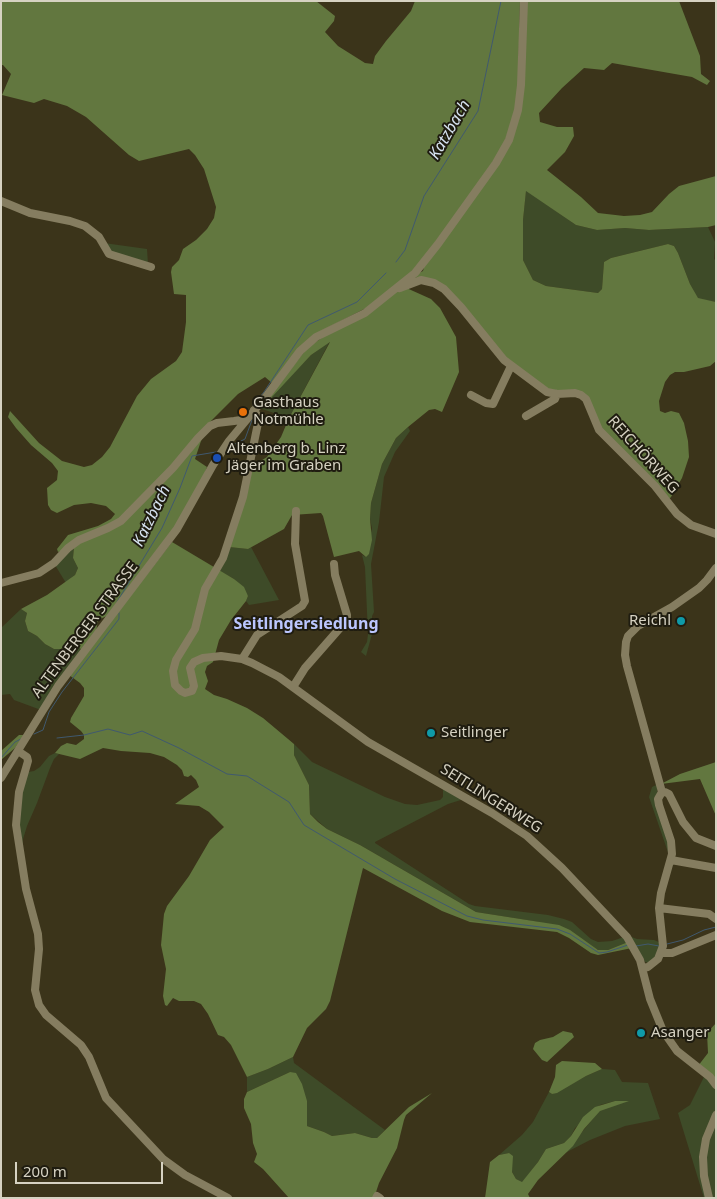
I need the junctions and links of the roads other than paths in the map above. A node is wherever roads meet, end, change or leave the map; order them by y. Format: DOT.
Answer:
graph roads {
  1 [pos="524,1"];
  2 [pos="1,201"];
  3 [pos="151,267"];
  4 [pos="398,287"];
  5 [pos="511,366"];
  6 [pos="557,394"];
  7 [pos="471,395"];
  8 [pos="254,410"];
  9 [pos="526,416"];
  10 [pos="244,422"];
  11 [pos="296,511"];
  12 [pos="716,534"];
  13 [pos="334,564"];
  14 [pos="716,568"];
  15 [pos="1,583"];
  16 [pos="242,659"];
  17 [pos="293,687"];
  18 [pos="18,751"];
  19 [pos="2,776"];
  20 [pos="662,792"];
  21 [pos="716,846"];
  22 [pos="671,860"];
  23 [pos="716,868"];
  24 [pos="659,908"];
  25 [pos="716,919"];
  26 [pos="716,935"];
  27 [pos="661,953"];
  28 [pos="643,968"];
  29 [pos="716,1085"];
  30 [pos="716,1115"];
  31 [pos="228,1198"];
  32 [pos="709,1198"];
  1 -- 4 [label="street, ALTENBERGER STRASSE"];
  2 -- 3 [label="street"];
  4 -- 5 [label="street, REICHÖRWEG"];
  4 -- 8 [label="street, ALTENBERGER STRASSE"];
  5 -- 6 [label="street, REICHÖRWEG"];
  5 -- 7 [label="street"];
  6 -- 9 [label="street"];
  6 -- 12 [label="street, REICHÖRWEG"];
  8 -- 10 [label="street, ALTENBERGER STRASSE"];
  8 -- 16 [label="street, SEITLINGERWEG"];
  10 -- 15 [label="street"];
  10 -- 18 [label="street, ALTENBERGER STRASSE"];
  11 -- 16 [label="street"];
  13 -- 17 [label="street"];
  14 -- 20 [label="street"];
  16 -- 17 [label="street, SEITLINGERWEG"];
  17 -- 28 [label="street, SEITLINGERWEG"];
  18 -- 19 [label="street, ALTENBERGER STRASSE"];
  18 -- 31 [label="street"];
  20 -- 21 [label="street"];
  20 -- 22 [label="street"];
  22 -- 23 [label="street"];
  22 -- 24 [label="street"];
  24 -- 25 [label="street"];
  24 -- 27 [label="street"];
  26 -- 27 [label="street"];
  27 -- 28 [label="street"];
  28 -- 29 [label="street, SEITLINGERWEG"];
  30 -- 32 [label="street"];
}
